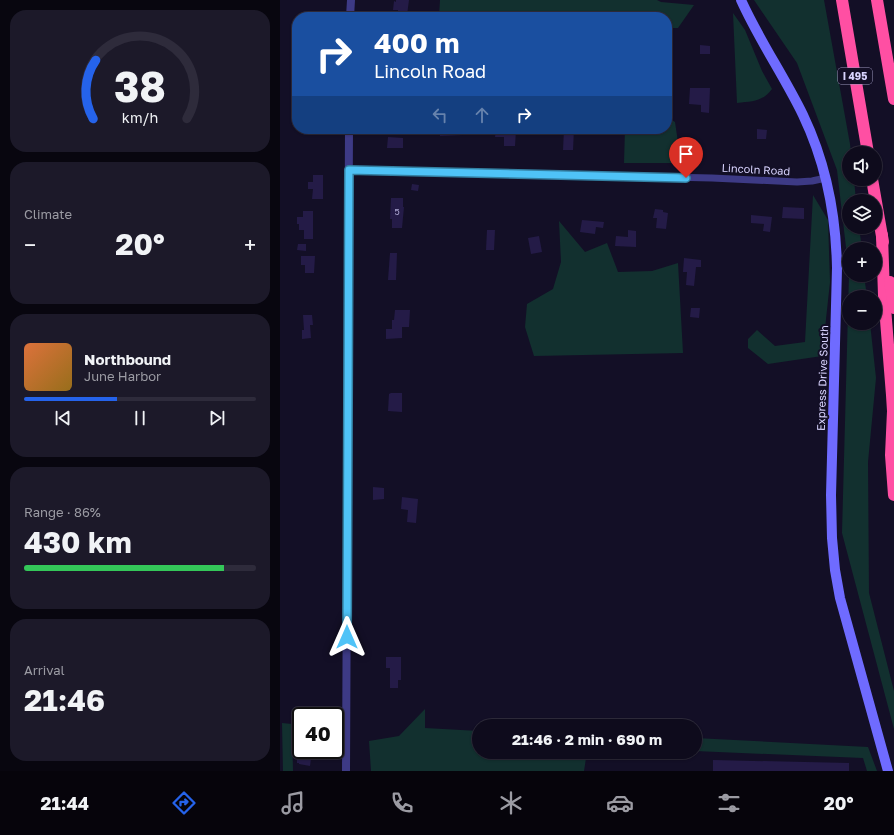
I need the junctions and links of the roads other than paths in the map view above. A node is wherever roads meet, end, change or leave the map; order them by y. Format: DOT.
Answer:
graph roads {
  1 [pos="350,0"];
  2 [pos="741,0"];
  3 [pos="842,0"];
  4 [pos="877,0"];
  5 [pos="350,12"];
  6 [pos="894,99"];
  7 [pos="349,134"];
  8 [pos="867,146"];
  9 [pos="349,170"];
  10 [pos="826,178"];
  11 [pos="873,186"];
  12 [pos="882,235"];
  13 [pos="894,308"];
  14 [pos="894,496"];
  15 [pos="346,771"];
  16 [pos="888,771"];
  1 -- 5 [label="street"];
  2 -- 10 [label="main road, Express Drive South"];
  3 -- 8 [label="highway, I 495"];
  4 -- 6 [label="highway, I 495"];
  7 -- 9 [label="street"];
  9 -- 10 [label="street, Lincoln Road"];
  9 -- 15 [label="street"];
  10 -- 16 [label="main road, Express Drive South"];
  11 -- 12 [label="highway"];
  12 -- 13 [label="highway"];
  12 -- 14 [label="highway"];
}
